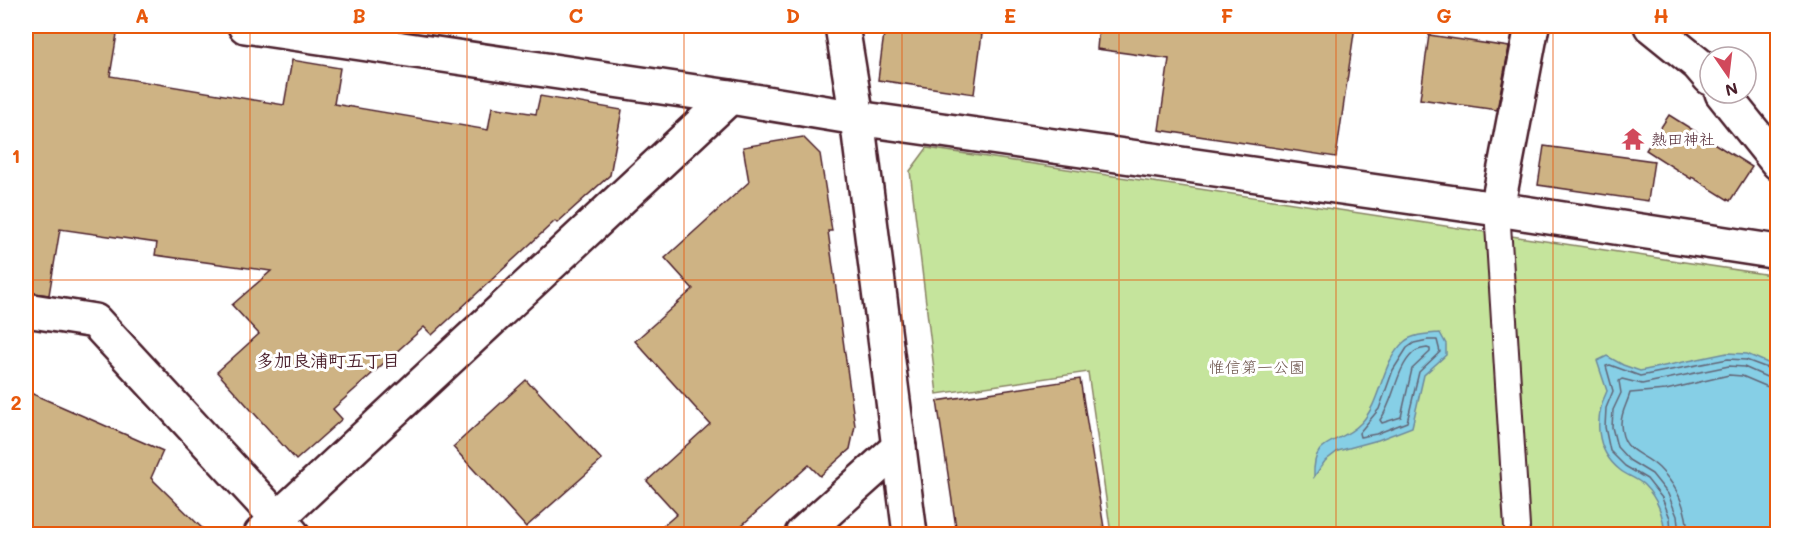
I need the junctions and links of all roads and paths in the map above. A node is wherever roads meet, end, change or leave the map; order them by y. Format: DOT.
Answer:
graph roads {
  1 [pos="245,26"];
  2 [pos="842,26"];
  3 [pos="1532,26"];
  4 [pos="1651,26"];
  5 [pos="1698,64"];
  6 [pos="730,97"];
  7 [pos="1732,105"];
  8 [pos="857,118"];
  9 [pos="1778,163"];
  10 [pos="1497,209"];
  11 [pos="1778,252"];
  12 [pos="26,310"];
  13 [pos="899,447"];
  14 [pos="1517,527"];
  15 [pos="277,529"];
  16 [pos="802,534"];
  17 [pos="910,534"];
  1 -- 6 [label="street"];
  2 -- 8 [label="street"];
  3 -- 10 [label="street"];
  4 -- 5 [label="street"];
  6 -- 8 [label="street"];
  6 -- 15 [label="street"];
  7 -- 9 [label="street"];
  8 -- 10 [label="street"];
  8 -- 13 [label="street"];
  10 -- 11 [label="street"];
  10 -- 14 [label="lane"];
  12 -- 15 [label="street"];
  13 -- 16 [label="street"];
  13 -- 17 [label="street"];
}
